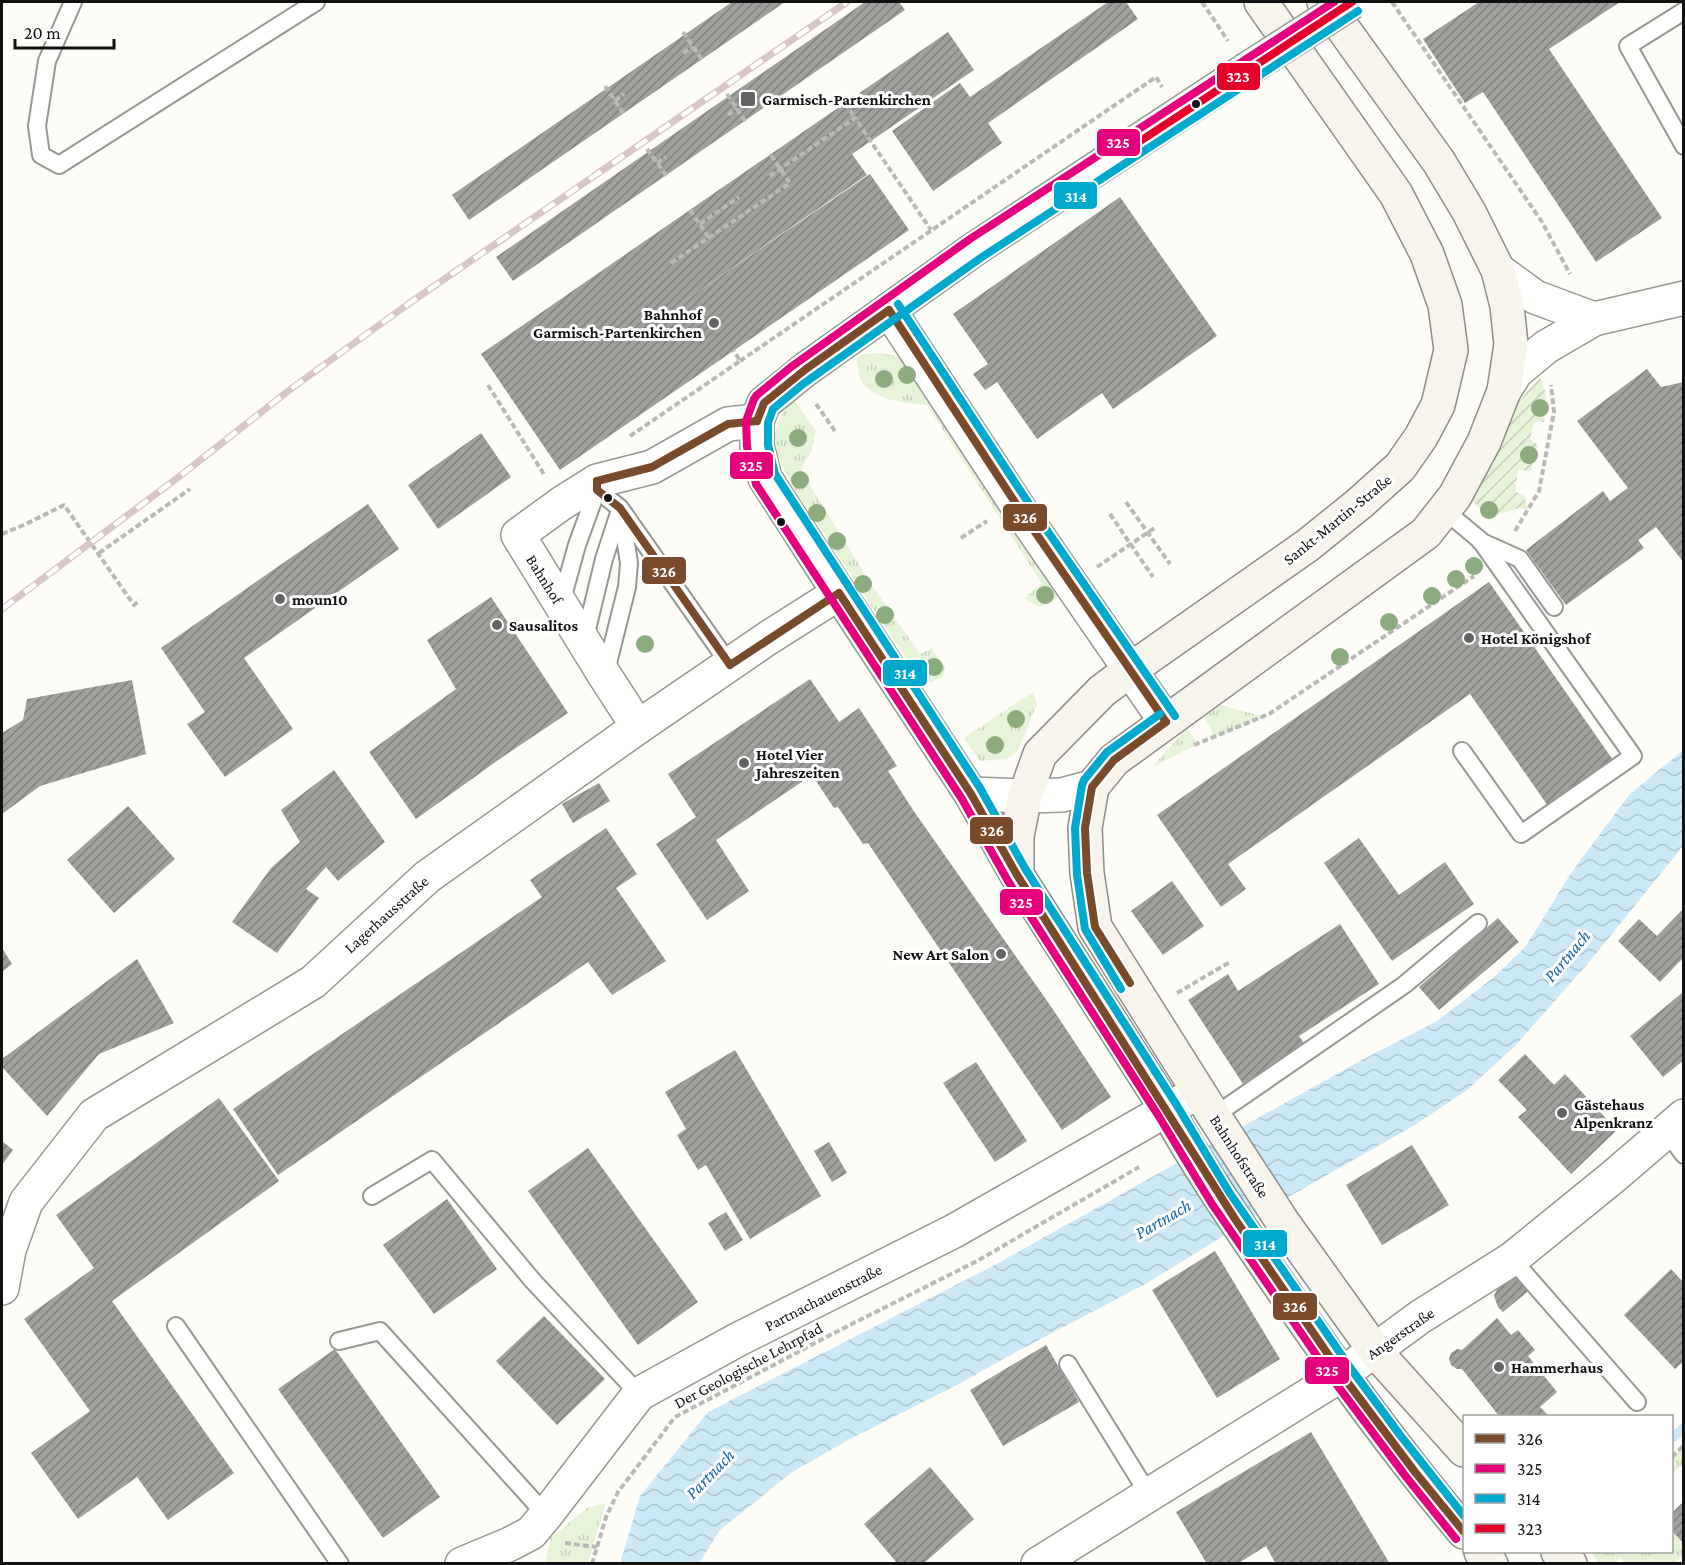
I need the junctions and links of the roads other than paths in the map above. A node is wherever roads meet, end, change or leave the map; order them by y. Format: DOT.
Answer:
graph roads {
  1 [pos="73,2"];
  2 [pos="316,2"];
  3 [pos="1262,2"];
  4 [pos="1324,2"];
  5 [pos="1352,2"];
  6 [pos="1683,11"];
  7 [pos="1683,146"];
  8 [pos="1498,270"];
  9 [pos="1683,298"];
  10 [pos="889,310"];
  11 [pos="1594,319"];
  12 [pos="1504,391"];
  13 [pos="758,421"];
  14 [pos="606,482"];
  15 [pos="620,508"];
  16 [pos="1444,510"];
  17 [pos="1480,540"];
  18 [pos="839,593"];
  19 [pos="561,604"];
  20 [pos="1554,607"];
  21 [pos="584,643"];
  22 [pos="730,665"];
  23 [pos="1130,670"];
  24 [pos="605,676"];
  25 [pos="1166,722"];
  26 [pos="638,726"];
  27 [pos="1462,751"];
  28 [pos="1092,787"];
  29 [pos="971,794"];
  30 [pos="1025,796"];
  31 [pos="1017,875"];
  32 [pos="1478,923"];
  33 [pos="1167,1110"];
  34 [pos="1211,1112"];
  35 [pos="1678,1134"];
  36 [pos="372,1196"];
  37 [pos="1512,1259"];
  38 [pos="2,1288"];
  39 [pos="176,1326"];
  40 [pos="339,1341"];
  41 [pos="1375,1351"];
  42 [pos="1068,1364"];
  43 [pos="1341,1375"];
  44 [pos="639,1394"];
  45 [pos="1637,1402"];
  46 [pos="1463,1449"];
  47 [pos="1149,1495"];
  48 [pos="546,1515"];
  49 [pos="1463,1531"];
  50 [pos="513,1554"];
  51 [pos="340,1563"];
  52 [pos="462,1563"];
  53 [pos="1038,1563"];
  1 -- 2 [label="lane"];
  3 -- 23 [label="main road, Sankt-Martin-Straße"];
  4 -- 8 [label="main road"];
  5 -- 10 [label="street, bridge"];
  6 -- 7 [label="lane"];
  8 -- 11 [label="street"];
  8 -- 12 [label="main road"];
  9 -- 11 [label="street"];
  10 -- 13 [label="street"];
  10 -- 23 [label="street"];
  11 -- 12 [label="street"];
  12 -- 16 [label="main road"];
  13 -- 14 [label="street"];
  13 -- 18 [label="street"];
  14 -- 15 [label="lane"];
  14 -- 19 [label="lane"];
  14 -- 19 [label="street, Bahnhof"];
  15 -- 21 [label="lane"];
  15 -- 22 [label="lane"];
  15 -- 24 [label="lane"];
  16 -- 17 [label="lane"];
  16 -- 25 [label="main road"];
  17 -- 20 [label="lane"];
  17 -- 27 [label="lane"];
  18 -- 22 [label="street, Lagerhausstraße"];
  18 -- 29 [label="street"];
  19 -- 21 [label="street, Bahnhof"];
  21 -- 24 [label="street, Bahnhof"];
  22 -- 26 [label="street, Lagerhausstraße"];
  23 -- 25 [label="street"];
  23 -- 30 [label="main road, Sankt-Martin-Straße"];
  24 -- 26 [label="street, Bahnhof"];
  25 -- 28 [label="main road"];
  26 -- 38 [label="street, Lagerhausstraße"];
  28 -- 30 [label="street"];
  28 -- 34 [label="main road, Bahnhofstraße"];
  29 -- 30 [label="street"];
  29 -- 31 [label="street"];
  30 -- 31 [label="main road, Sankt-Martin-Straße"];
  31 -- 33 [label="main road"];
  32 -- 34 [label="lane"];
  33 -- 34 [label="street, Partnachauenstraße"];
  33 -- 43 [label="main road"];
  33 -- 44 [label="street, Partnachauenstraße"];
  34 -- 41 [label="main road, Bahnhofstraße"];
  35 -- 37 [label="street, Angerstraße"];
  36 -- 44 [label="lane"];
  37 -- 41 [label="street, Angerstraße"];
  37 -- 45 [label="lane"];
  39 -- 51 [label="lane"];
  40 -- 48 [label="lane"];
  41 -- 43 [label="street, Angerstraße"];
  41 -- 46 [label="main road, Bahnhofstraße"];
  42 -- 47 [label="lane"];
  43 -- 47 [label="street, Angerstraße"];
  43 -- 49 [label="main road"];
  44 -- 48 [label="street, Partnachauenstraße"];
  47 -- 53 [label="street, Angerstraße"];
  48 -- 50 [label="street, Partnachauenstraße"];
  50 -- 52 [label="street, Partnachauenstraße"];
}
